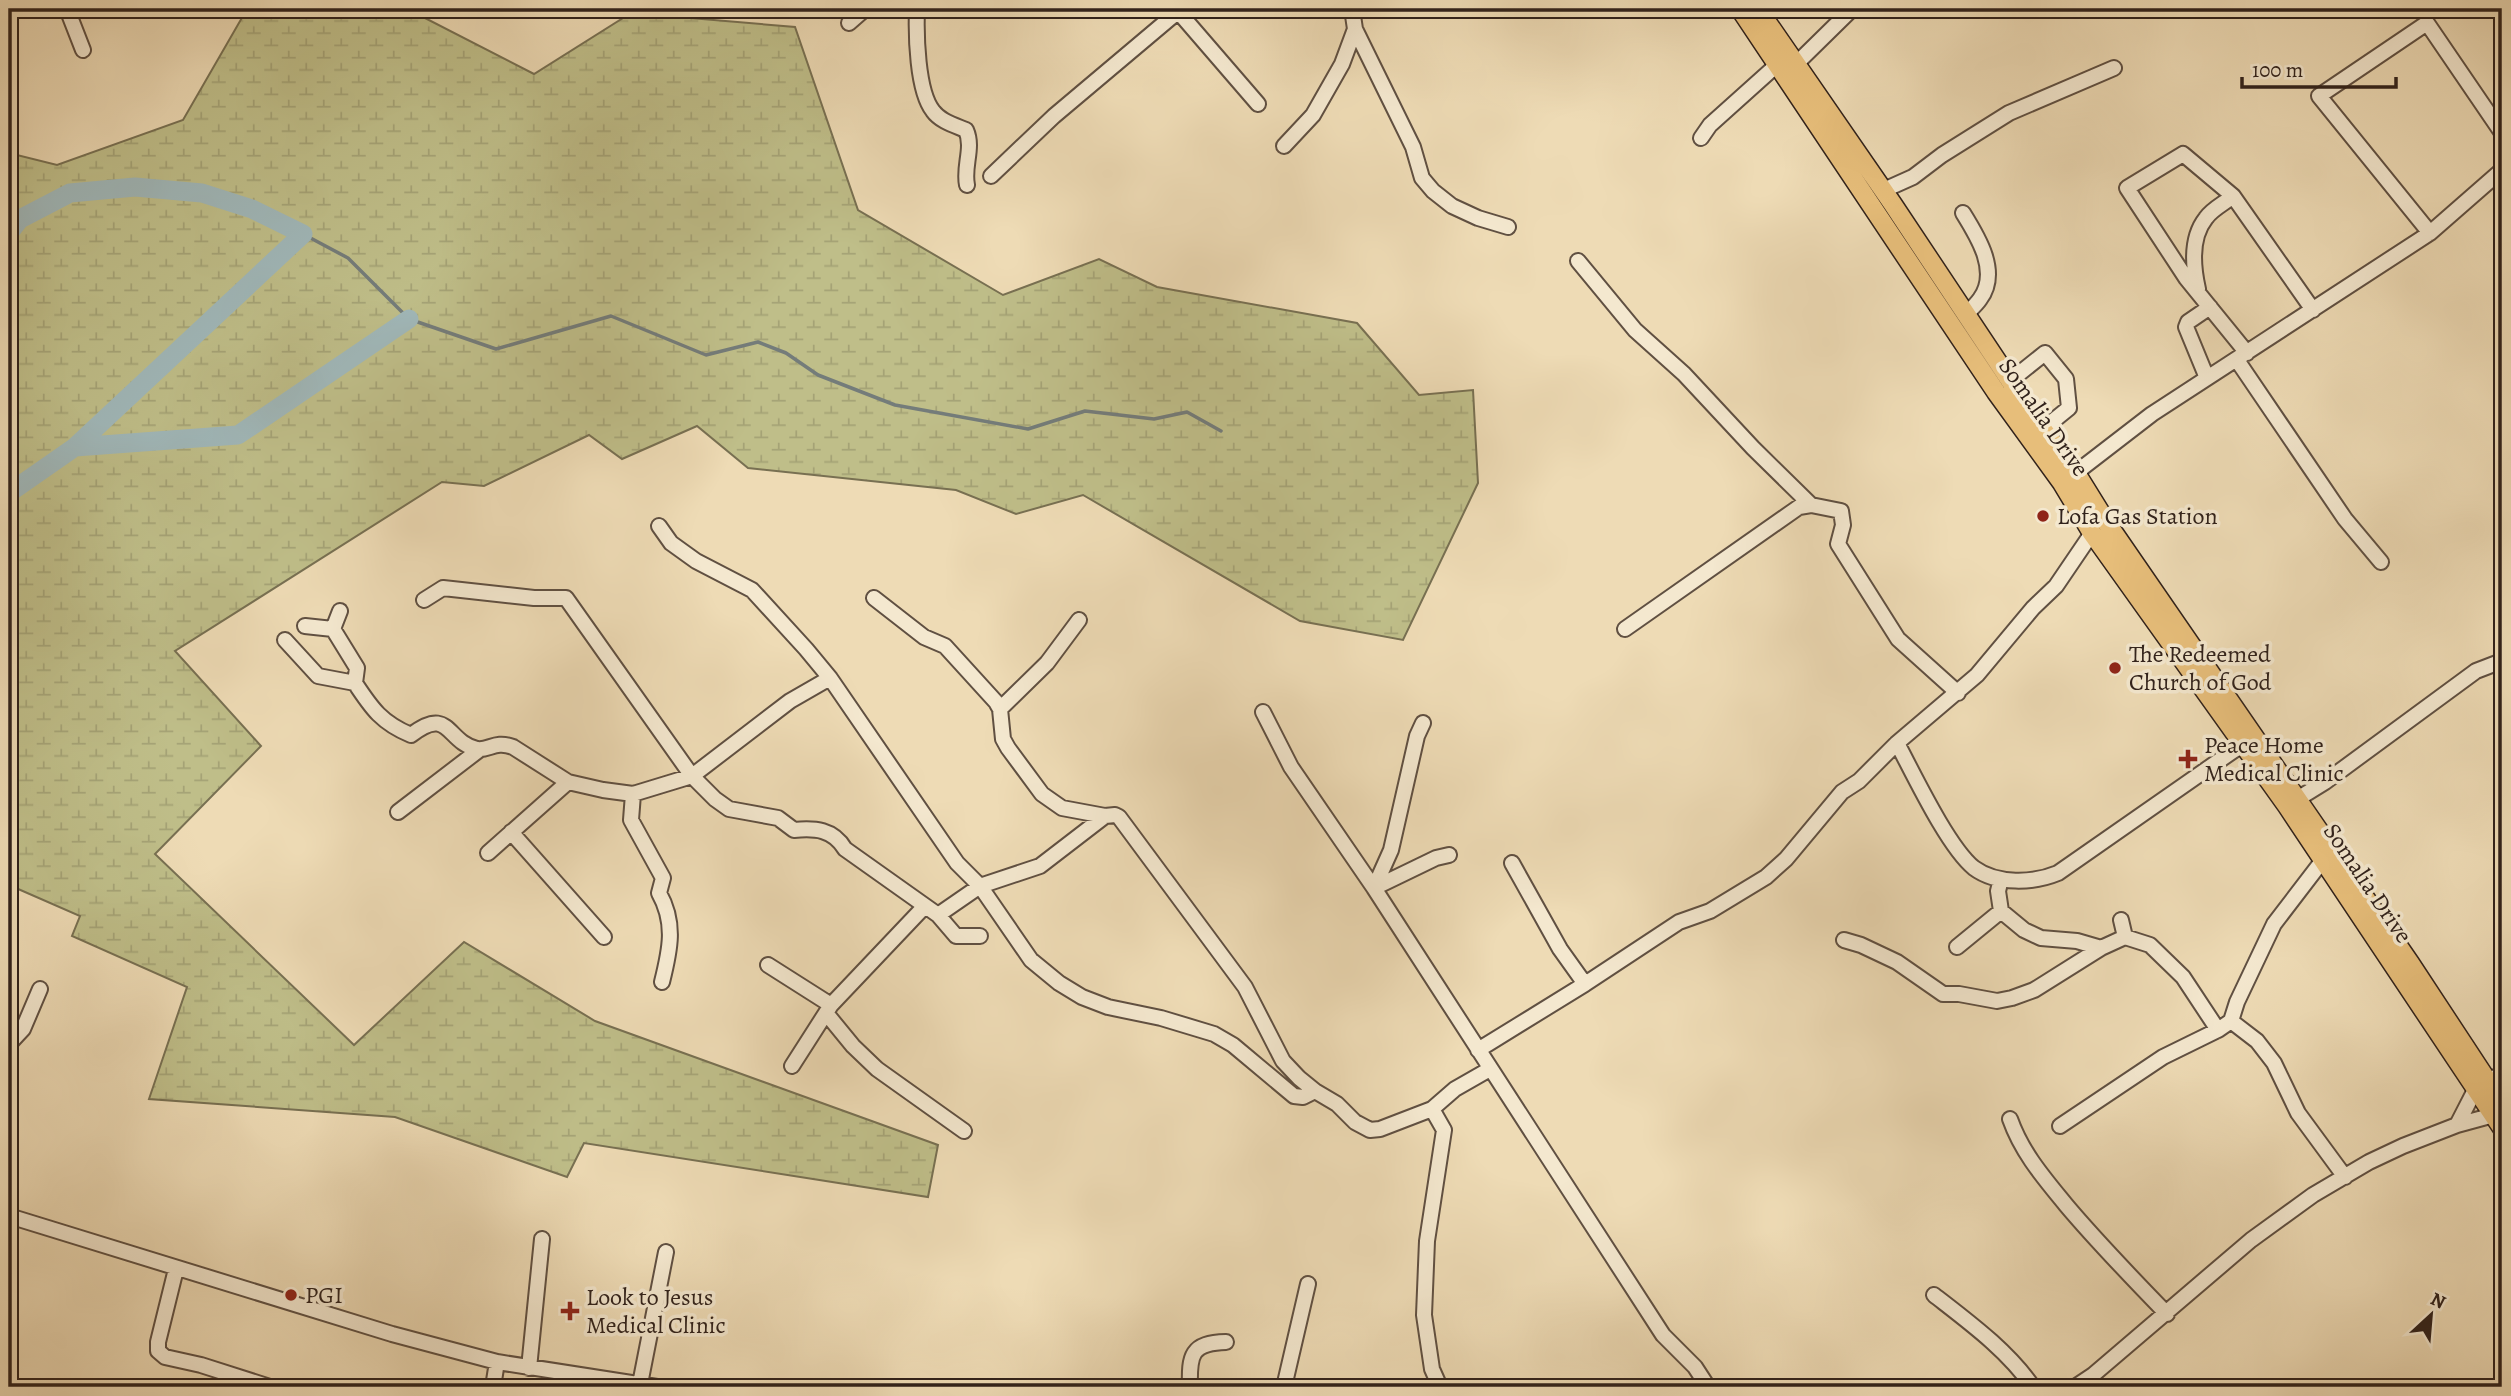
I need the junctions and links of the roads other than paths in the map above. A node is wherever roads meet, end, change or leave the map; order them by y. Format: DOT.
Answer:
graph roads {
  1 [pos="67,9"];
  2 [pos="466,9"];
  3 [pos="865,9"];
  4 [pos="917,9"];
  5 [pos="1352,9"];
  6 [pos="1740,9"];
  7 [pos="1758,9"];
  8 [pos="1852,9"];
  9 [pos="460,10"];
  10 [pos="1178,10"];
  11 [pos="849,23"];
  12 [pos="1355,29"];
  13 [pos="83,50"];
  14 [pos="1797,63"];
  15 [pos="1778,64"];
  16 [pos="2114,68"];
  17 [pos="1258,104"];
  18 [pos="2502,133"];
  19 [pos="1701,138"];
  20 [pos="1284,146"];
  21 [pos="2502,170"];
  22 [pos="991,176"];
  23 [pos="967,185"];
  24 [pos="1884,190"];
  25 [pos="2233,196"];
  26 [pos="1963,213"];
  27 [pos="1508,227"];
  28 [pos="2430,233"];
  29 [pos="1578,261"];
  30 [pos="2199,294"];
  31 [pos="2210,307"];
  32 [pos="2313,310"];
  33 [pos="1965,315"];
  34 [pos="2242,357"];
  35 [pos="2207,378"];
  36 [pos="2010,381"];
  37 [pos="2036,434"];
  38 [pos="2069,478"];
  39 [pos="1811,505"];
  40 [pos="659,526"];
  41 [pos="2092,533"];
  42 [pos="2381,562"];
  43 [pos="874,598"];
  44 [pos="424,600"];
  45 [pos="340,611"];
  46 [pos="1079,620"];
  47 [pos="305,626"];
  48 [pos="333,629"];
  49 [pos="1625,629"];
  50 [pos="285,640"];
  51 [pos="2502,661"];
  52 [pos="830,678"];
  53 [pos="355,683"];
  54 [pos="1958,693"];
  55 [pos="1000,709"];
  56 [pos="1263,712"];
  57 [pos="1423,723"];
  58 [pos="1896,743"];
  59 [pos="2243,744"];
  60 [pos="479,750"];
  61 [pos="692,776"];
  62 [pos="568,782"];
  63 [pos="633,794"];
  64 [pos="2292,803"];
  65 [pos="398,812"];
  66 [pos="1105,816"];
  67 [pos="511,832"];
  68 [pos="488,853"];
  69 [pos="1449,855"];
  70 [pos="2323,860"];
  71 [pos="1512,863"];
  72 [pos="2001,879"];
  73 [pos="980,886"];
  74 [pos="1374,888"];
  75 [pos="924,906"];
  76 [pos="2001,911"];
  77 [pos="938,915"];
  78 [pos="2121,920"];
  79 [pos="980,936"];
  80 [pos="604,937"];
  81 [pos="2125,937"];
  82 [pos="1844,940"];
  83 [pos="1957,947"];
  84 [pos="2101,948"];
  85 [pos="768,965"];
  86 [pos="663,982"];
  87 [pos="1585,984"];
  88 [pos="40,989"];
  89 [pos="828,1009"];
  90 [pos="2231,1021"];
  91 [pos="2218,1030"];
  92 [pos="9,1044"];
  93 [pos="1478,1050"];
  94 [pos="792,1066"];
  95 [pos="1490,1069"];
  96 [pos="2488,1081"];
  97 [pos="1315,1091"];
  98 [pos="1432,1109"];
  99 [pos="2500,1115"];
  100 [pos="2010,1119"];
  101 [pos="2457,1125"];
  102 [pos="2060,1126"];
  103 [pos="964,1131"];
  104 [pos="2345,1177"];
  105 [pos="9,1216"];
  106 [pos="542,1239"];
  107 [pos="666,1252"];
  108 [pos="176,1269"];
  109 [pos="1308,1284"];
  110 [pos="1934,1295"];
  111 [pos="2167,1314"];
  112 [pos="1226,1342"];
  113 [pos="497,1362"];
  114 [pos="529,1368"];
  115 [pos="640,1384"];
  116 [pos="270,1387"];
  117 [pos="493,1387"];
  118 [pos="657,1387"];
  119 [pos="1190,1387"];
  120 [pos="1284,1387"];
  121 [pos="1440,1387"];
  122 [pos="1708,1387"];
  123 [pos="2033,1387"];
  124 [pos="2074,1387"];
  1 -- 13 [label="street"];
  2 -- 9 [label="street"];
  3 -- 11 [label="street"];
  4 -- 23 [label="street"];
  5 -- 12 [label="street"];
  6 -- 15 [label="main road, Somalia Drive"];
  7 -- 14 [label="main road, Somalia Drive"];
  8 -- 14 [label="street"];
  10 -- 17 [label="street"];
  10 -- 22 [label="street"];
  12 -- 20 [label="street"];
  12 -- 27 [label="street"];
  14 -- 24 [label="main road, Somalia Drive"];
  15 -- 19 [label="street"];
  15 -- 37 [label="main road, Somalia Drive"];
  16 -- 24 [label="street"];
  18 -- 28 [label="street"];
  21 -- 28 [label="street"];
  24 -- 33 [label="main road, Somalia Drive"];
  25 -- 30 [label="street"];
  25 -- 30 [label="street"];
  25 -- 32 [label="street"];
  26 -- 33 [label="street"];
  28 -- 32 [label="street"];
  29 -- 39 [label="street"];
  30 -- 31 [label="street"];
  31 -- 34 [label="street"];
  31 -- 35 [label="street"];
  32 -- 34 [label="street"];
  33 -- 36 [label="main road, Somalia Drive"];
  34 -- 35 [label="street"];
  34 -- 42 [label="street"];
  35 -- 38 [label="street"];
  36 -- 37 [label="main road, Somalia Drive"];
  36 -- 37 [label="street"];
  37 -- 38 [label="main road, Somalia Drive"];
  38 -- 41 [label="main road, Somalia Drive"];
  38 -- 64 [label="main road, Somalia Drive"];
  39 -- 49 [label="street"];
  39 -- 54 [label="street"];
  40 -- 52 [label="street"];
  41 -- 54 [label="street"];
  41 -- 59 [label="main road, Somalia Drive"];
  43 -- 55 [label="street"];
  44 -- 61 [label="street"];
  45 -- 48 [label="street"];
  46 -- 55 [label="street"];
  47 -- 48 [label="street"];
  48 -- 53 [label="street"];
  50 -- 53 [label="street"];
  51 -- 64 [label="street"];
  52 -- 61 [label="street"];
  52 -- 73 [label="street"];
  53 -- 60 [label="street"];
  54 -- 58 [label="street"];
  55 -- 66 [label="street"];
  56 -- 74 [label="street"];
  57 -- 74 [label="street"];
  58 -- 72 [label="street"];
  58 -- 87 [label="street"];
  59 -- 64 [label="main road, Somalia Drive"];
  59 -- 72 [label="street"];
  60 -- 62 [label="street"];
  60 -- 65 [label="street"];
  61 -- 63 [label="street"];
  61 -- 75 [label="street"];
  62 -- 63 [label="street"];
  62 -- 67 [label="street"];
  63 -- 86 [label="street"];
  64 -- 70 [label="main road, Somalia Drive"];
  64 -- 96 [label="main road, Somalia Drive"];
  66 -- 73 [label="street"];
  66 -- 97 [label="street"];
  67 -- 68 [label="street"];
  67 -- 80 [label="street"];
  69 -- 74 [label="street"];
  70 -- 90 [label="street"];
  70 -- 96 [label="main road, Somalia Drive"];
  71 -- 87 [label="street"];
  72 -- 76 [label="street"];
  73 -- 77 [label="street"];
  73 -- 97 [label="street"];
  74 -- 93 [label="street"];
  75 -- 77 [label="street"];
  75 -- 89 [label="street"];
  76 -- 83 [label="street"];
  76 -- 84 [label="street"];
  77 -- 79 [label="street"];
  78 -- 81 [label="street"];
  81 -- 84 [label="street"];
  81 -- 91 [label="street"];
  82 -- 84 [label="street"];
  85 -- 89 [label="street"];
  87 -- 93 [label="street"];
  88 -- 92 [label="street"];
  89 -- 94 [label="street"];
  89 -- 103 [label="street"];
  90 -- 91 [label="street"];
  90 -- 104 [label="street"];
  91 -- 102 [label="street"];
  93 -- 95 [label="street"];
  95 -- 98 [label="street"];
  95 -- 122 [label="street"];
  96 -- 99 [label="main road, Somalia Drive"];
  96 -- 101 [label="street"];
  97 -- 98 [label="street"];
  98 -- 121 [label="street"];
  99 -- 101 [label="street"];
  100 -- 111 [label="street"];
  101 -- 104 [label="street"];
  104 -- 111 [label="street"];
  105 -- 108 [label="street"];
  106 -- 114 [label="street"];
  107 -- 115 [label="street"];
  108 -- 113 [label="street"];
  108 -- 116 [label="street"];
  109 -- 120 [label="street"];
  110 -- 123 [label="street"];
  111 -- 124 [label="street"];
  112 -- 119 [label="street"];
  113 -- 114 [label="street"];
  113 -- 117 [label="street"];
  114 -- 115 [label="street"];
  115 -- 118 [label="street"];
}
